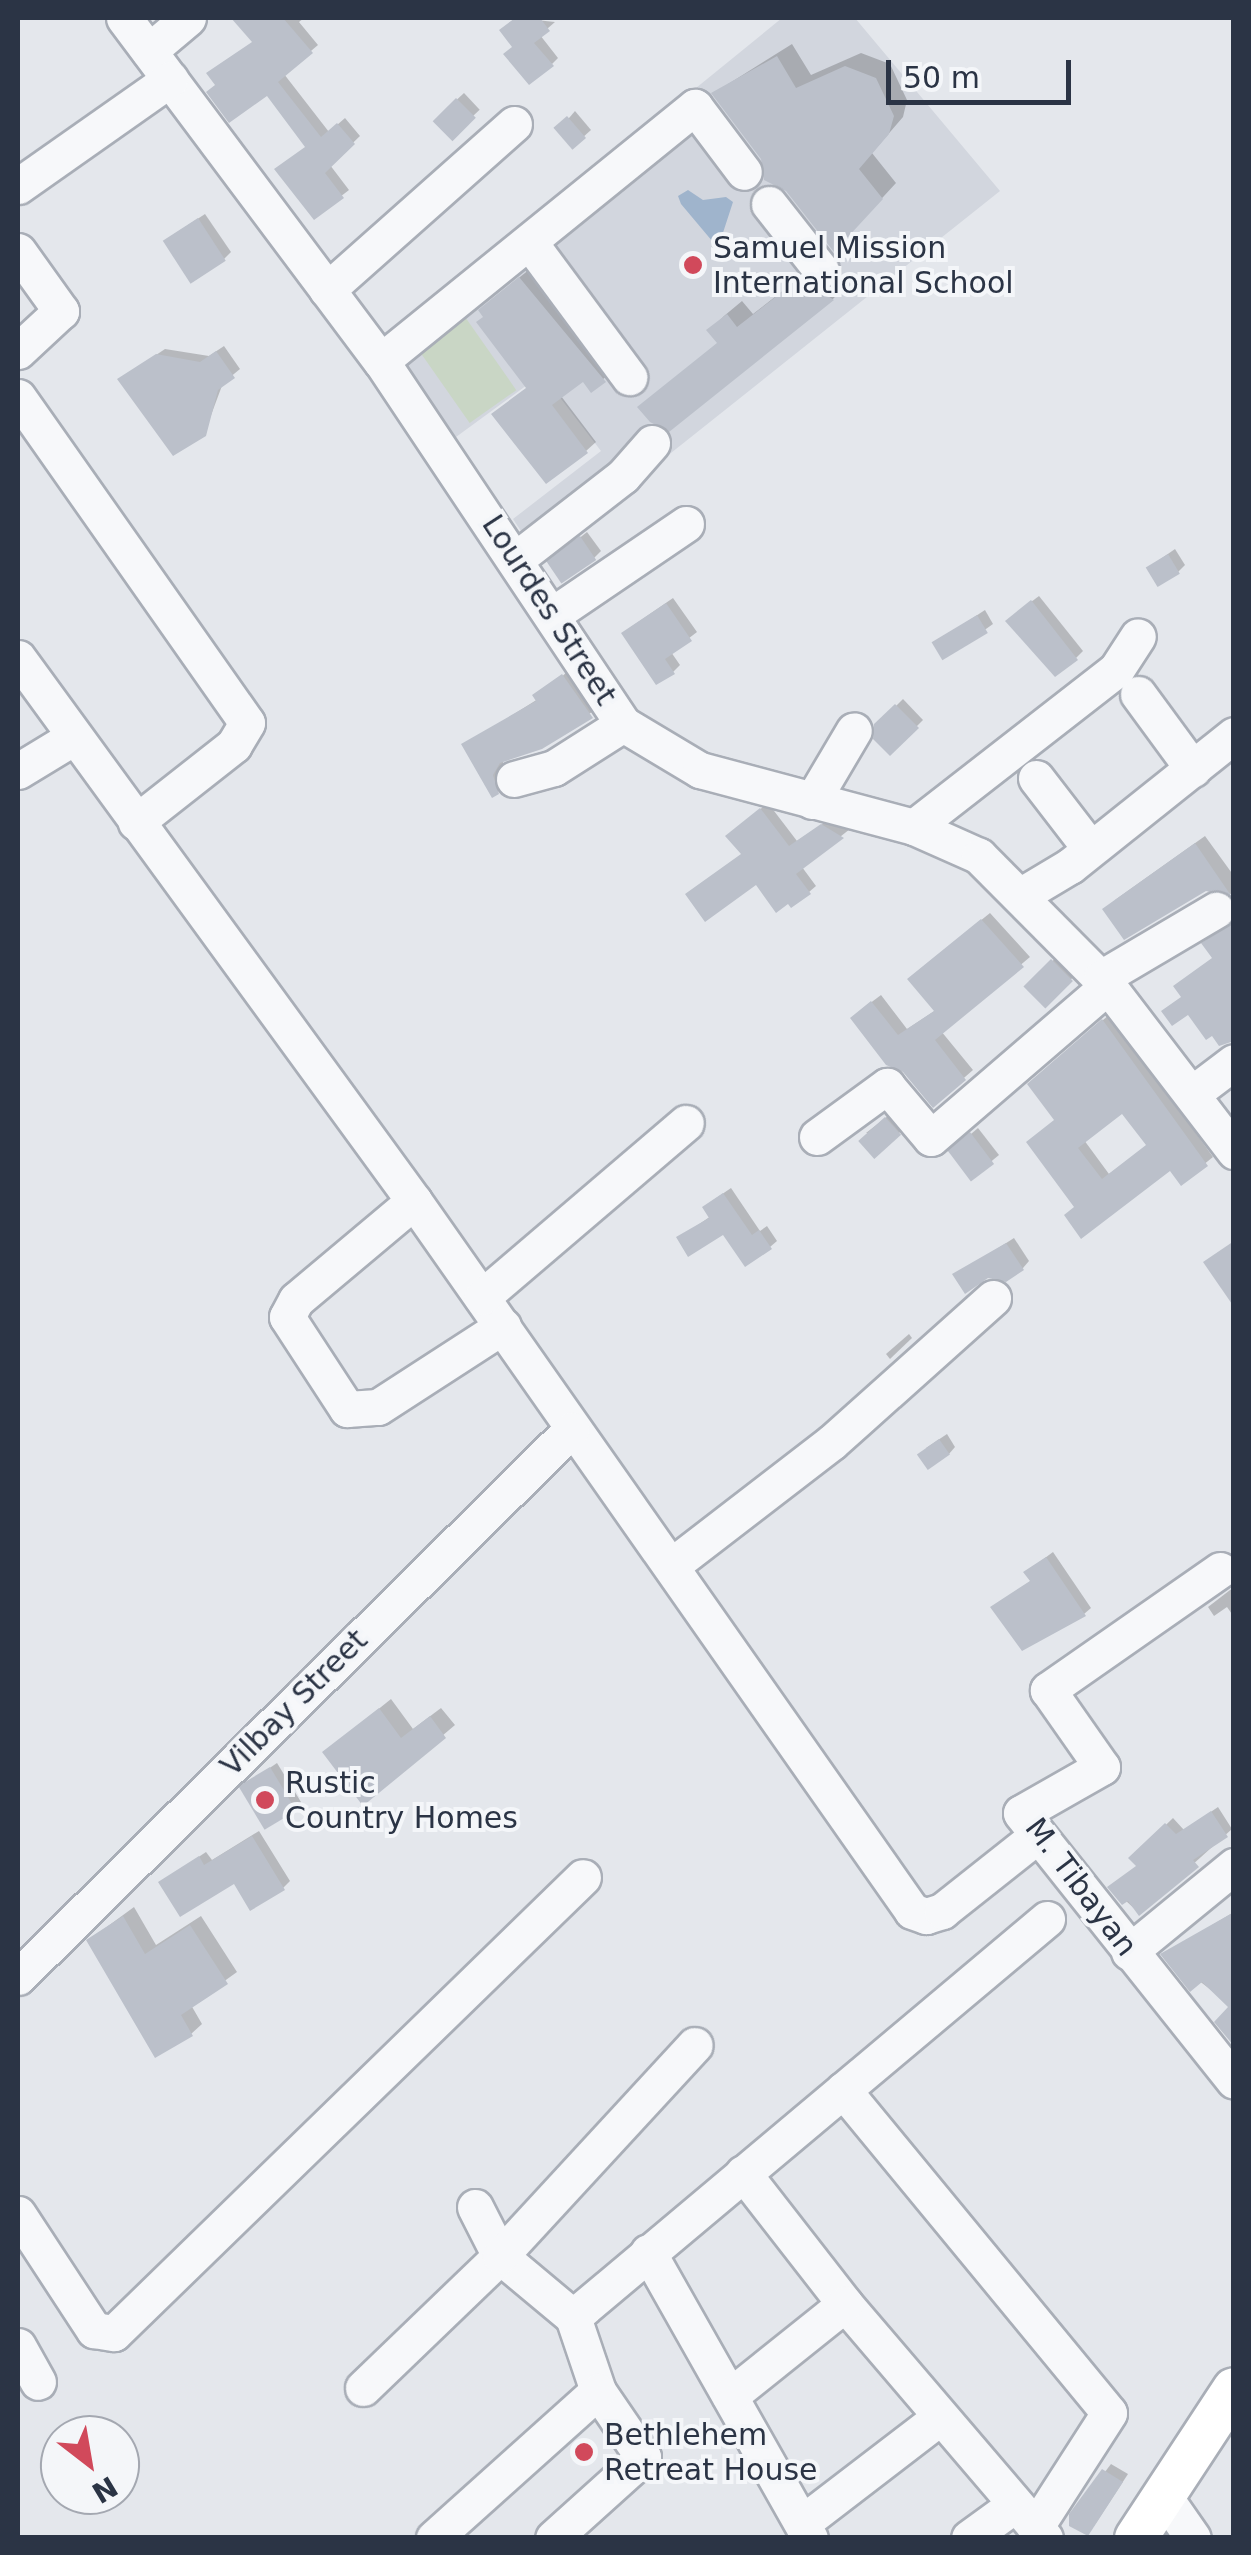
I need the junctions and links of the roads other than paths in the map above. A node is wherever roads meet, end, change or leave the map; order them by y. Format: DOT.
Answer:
graph roads {
  1 [pos="124,18"];
  2 [pos="188,18"];
  3 [pos="159,65"];
  4 [pos="514,124"];
  5 [pos="744,172"];
  6 [pos="18,186"];
  7 [pos="769,204"];
  8 [pos="530,243"];
  9 [pos="18,251"];
  10 [pos="821,270"];
  11 [pos="326,290"];
  12 [pos="18,351"];
  13 [pos="381,362"];
  14 [pos="628,377"];
  15 [pos="18,397"];
  16 [pos="652,443"];
  17 [pos="686,524"];
  18 [pos="516,559"];
  19 [pos="552,615"];
  20 [pos="1138,636"];
  21 [pos="18,658"];
  22 [pos="1138,694"];
  23 [pos="623,724"];
  24 [pos="854,730"];
  25 [pos="1234,736"];
  26 [pos="74,737"];
  27 [pos="1192,769"];
  28 [pos="18,771"];
  29 [pos="1036,778"];
  30 [pos="514,779"];
  31 [pos="812,801"];
  32 [pos="136,822"];
  33 [pos="914,827"];
  34 [pos="1090,848"];
  35 [pos="1023,894"];
  36 [pos="1216,910"];
  37 [pos="1104,982"];
  38 [pos="1234,1062"];
  39 [pos="1193,1093"];
  40 [pos="686,1123"];
  41 [pos="817,1137"];
  42 [pos="1234,1151"];
  43 [pos="414,1201"];
  44 [pos="482,1297"];
  45 [pos="993,1298"];
  46 [pos="503,1326"];
  47 [pos="570,1430"];
  48 [pos="670,1566"];
  49 [pos="1220,1570"];
  50 [pos="1038,1835"];
  51 [pos="1234,1866"];
  52 [pos="583,1877"];
  53 [pos="1047,1919"];
  54 [pos="1130,1952"];
  55 [pos="18,1977"];
  56 [pos="694,2045"];
  57 [pos="1234,2082"];
  58 [pos="844,2090"];
  59 [pos="743,2173"];
  60 [pos="475,2206"];
  61 [pos="18,2214"];
  62 [pos="648,2252"];
  63 [pos="500,2256"];
  64 [pos="845,2304"];
  65 [pos="573,2317"];
  66 [pos="363,2388"];
  67 [pos="1234,2390"];
  68 [pos="598,2391"];
  69 [pos="730,2396"];
  70 [pos="940,2417"];
  71 [pos="1163,2496"];
  72 [pos="1031,2524"];
  73 [pos="806,2530"];
  74 [pos="434,2538"];
  75 [pos="552,2538"];
  76 [pos="968,2538"];
  77 [pos="1136,2538"];
  78 [pos="1194,2538"];
  1 -- 3 [label="street, Lourdes Street"];
  2 -- 3 [label="street"];
  3 -- 6 [label="street"];
  3 -- 11 [label="street, Lourdes Street"];
  4 -- 11 [label="street"];
  5 -- 8 [label="street"];
  7 -- 10 [label="street"];
  8 -- 13 [label="street"];
  8 -- 14 [label="street"];
  9 -- 12 [label="street"];
  11 -- 13 [label="street, Lourdes Street"];
  13 -- 18 [label="street, Lourdes Street"];
  15 -- 32 [label="street"];
  16 -- 18 [label="street"];
  17 -- 19 [label="street"];
  18 -- 19 [label="street, Lourdes Street"];
  19 -- 23 [label="street, Lourdes Street"];
  20 -- 33 [label="street"];
  21 -- 26 [label="street"];
  22 -- 27 [label="street"];
  23 -- 30 [label="street"];
  23 -- 31 [label="street, Lourdes Street"];
  24 -- 31 [label="street"];
  25 -- 27 [label="street"];
  26 -- 28 [label="street"];
  26 -- 32 [label="street"];
  27 -- 34 [label="street"];
  29 -- 34 [label="street"];
  31 -- 33 [label="street, Lourdes Street"];
  32 -- 43 [label="street"];
  33 -- 35 [label="street, Lourdes Street"];
  34 -- 35 [label="street"];
  35 -- 37 [label="street, Lourdes Street"];
  36 -- 37 [label="street"];
  37 -- 39 [label="street, Lourdes Street"];
  37 -- 41 [label="street"];
  38 -- 39 [label="street"];
  39 -- 42 [label="street, Lourdes Street"];
  40 -- 44 [label="street"];
  43 -- 44 [label="street"];
  43 -- 46 [label="street"];
  44 -- 46 [label="street"];
  45 -- 48 [label="street"];
  46 -- 47 [label="street"];
  47 -- 48 [label="street"];
  47 -- 55 [label="street, Vilbay Street"];
  48 -- 50 [label="street"];
  49 -- 50 [label="street, M. Tibayan"];
  50 -- 54 [label="street, M. Tibayan"];
  51 -- 54 [label="street"];
  52 -- 61 [label="street"];
  53 -- 58 [label="street"];
  54 -- 57 [label="street, M. Tibayan"];
  56 -- 63 [label="street"];
  58 -- 59 [label="street"];
  58 -- 72 [label="street"];
  59 -- 62 [label="street"];
  59 -- 64 [label="street"];
  60 -- 63 [label="street"];
  62 -- 65 [label="street"];
  62 -- 69 [label="street"];
  63 -- 65 [label="street"];
  63 -- 66 [label="street"];
  64 -- 69 [label="street"];
  64 -- 70 [label="street"];
  65 -- 68 [label="street"];
  67 -- 71 [label="main road"];
  68 -- 74 [label="street"];
  68 -- 75 [label="street"];
  69 -- 73 [label="street"];
  70 -- 72 [label="street"];
  70 -- 73 [label="street"];
  71 -- 77 [label="main road"];
  71 -- 78 [label="street"];
  72 -- 76 [label="street"];
}
